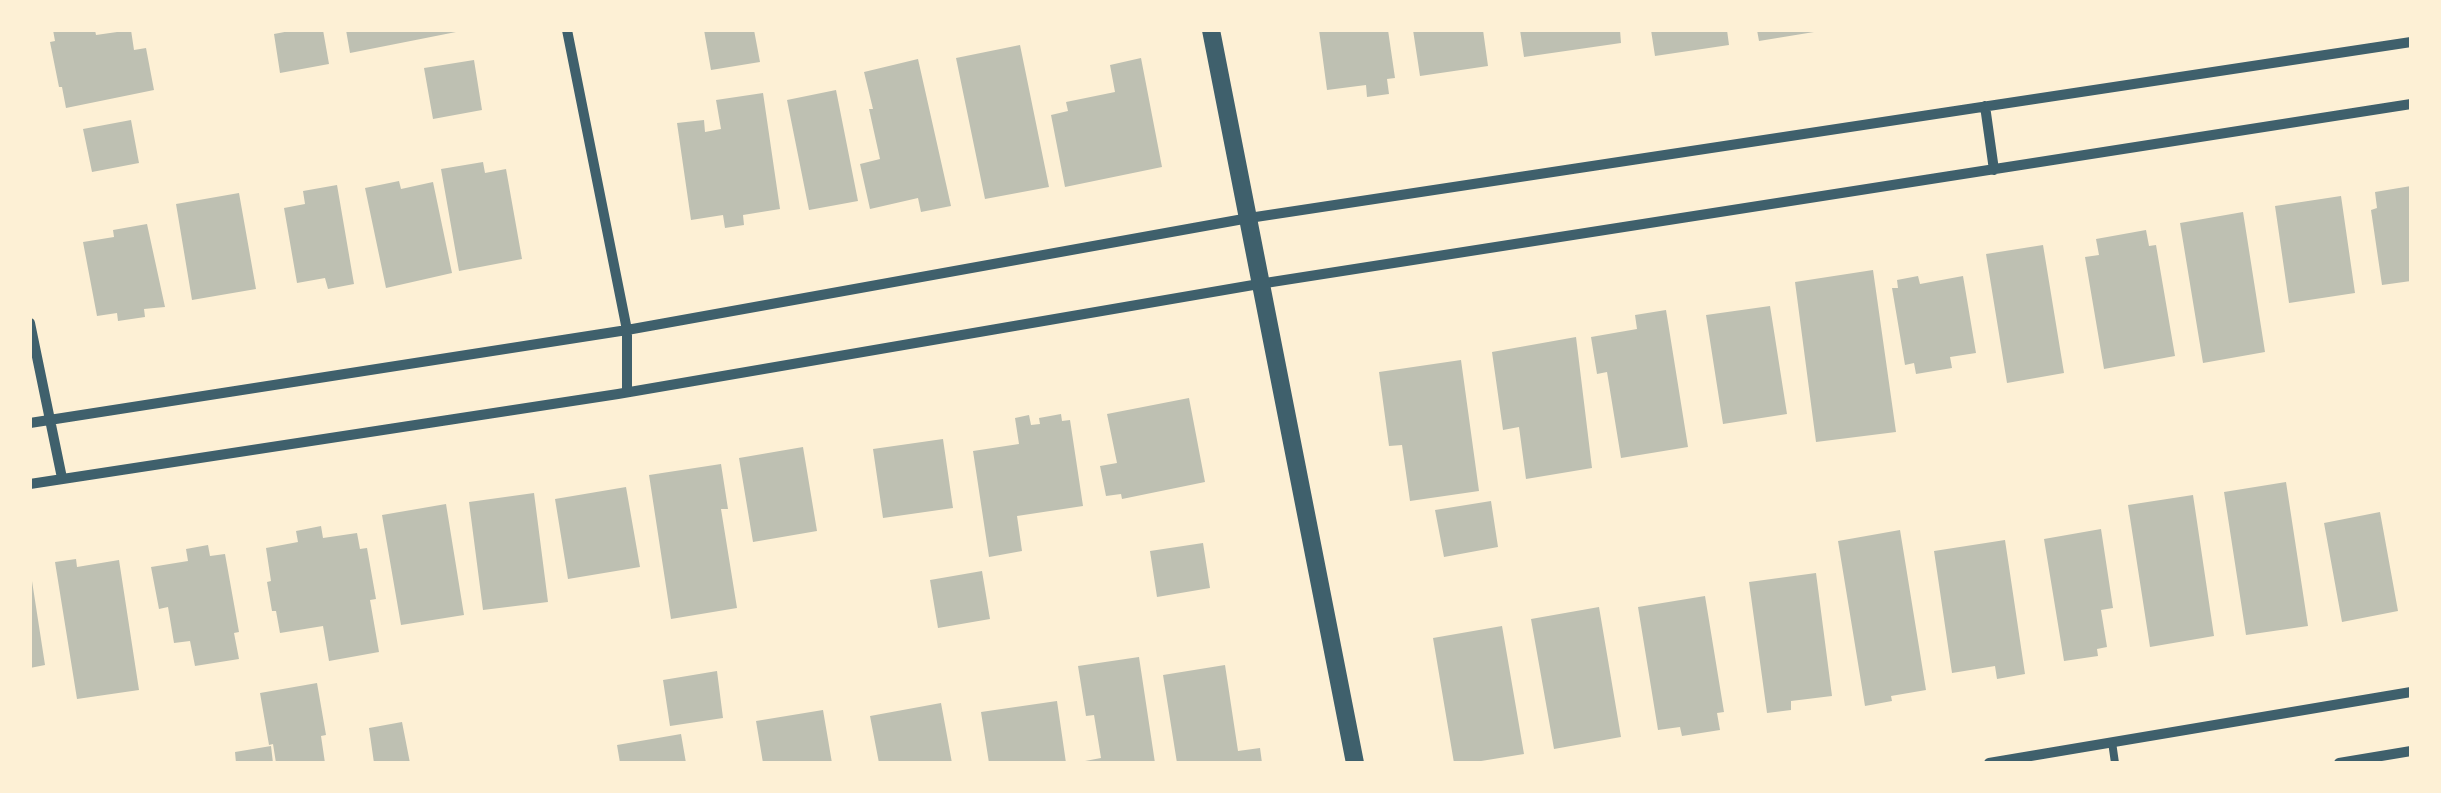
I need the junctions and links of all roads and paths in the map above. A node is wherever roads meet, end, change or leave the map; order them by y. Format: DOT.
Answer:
graph roads {
  1 [pos="567,30"];
  2 [pos="1211,30"];
  3 [pos="2411,42"];
  4 [pos="2411,104"];
  5 [pos="1986,106"];
  6 [pos="1994,170"];
  7 [pos="1249,218"];
  8 [pos="1260,284"];
  9 [pos="30,323"];
  10 [pos="627,330"];
  11 [pos="628,392"];
  12 [pos="51,420"];
  13 [pos="30,423"];
  14 [pos="62,478"];
  15 [pos="30,484"];
  16 [pos="2411,692"];
  17 [pos="2112,742"];
  18 [pos="2411,751"];
  19 [pos="1355,763"];
  20 [pos="1989,763"];
  21 [pos="2115,763"];
  22 [pos="2339,763"];
  1 -- 10 [label="street"];
  2 -- 7 [label="street"];
  3 -- 5 [label="street"];
  4 -- 6 [label="street"];
  5 -- 6 [label="street"];
  5 -- 7 [label="street"];
  6 -- 8 [label="street"];
  7 -- 8 [label="street"];
  7 -- 10 [label="street"];
  8 -- 11 [label="street"];
  8 -- 19 [label="street"];
  9 -- 12 [label="street"];
  10 -- 11 [label="street"];
  10 -- 12 [label="street"];
  11 -- 14 [label="street"];
  12 -- 13 [label="street"];
  12 -- 14 [label="street"];
  14 -- 15 [label="street"];
  16 -- 17 [label="street"];
  17 -- 20 [label="street"];
  17 -- 21 [label="lane"];
  18 -- 22 [label="street"];
}
